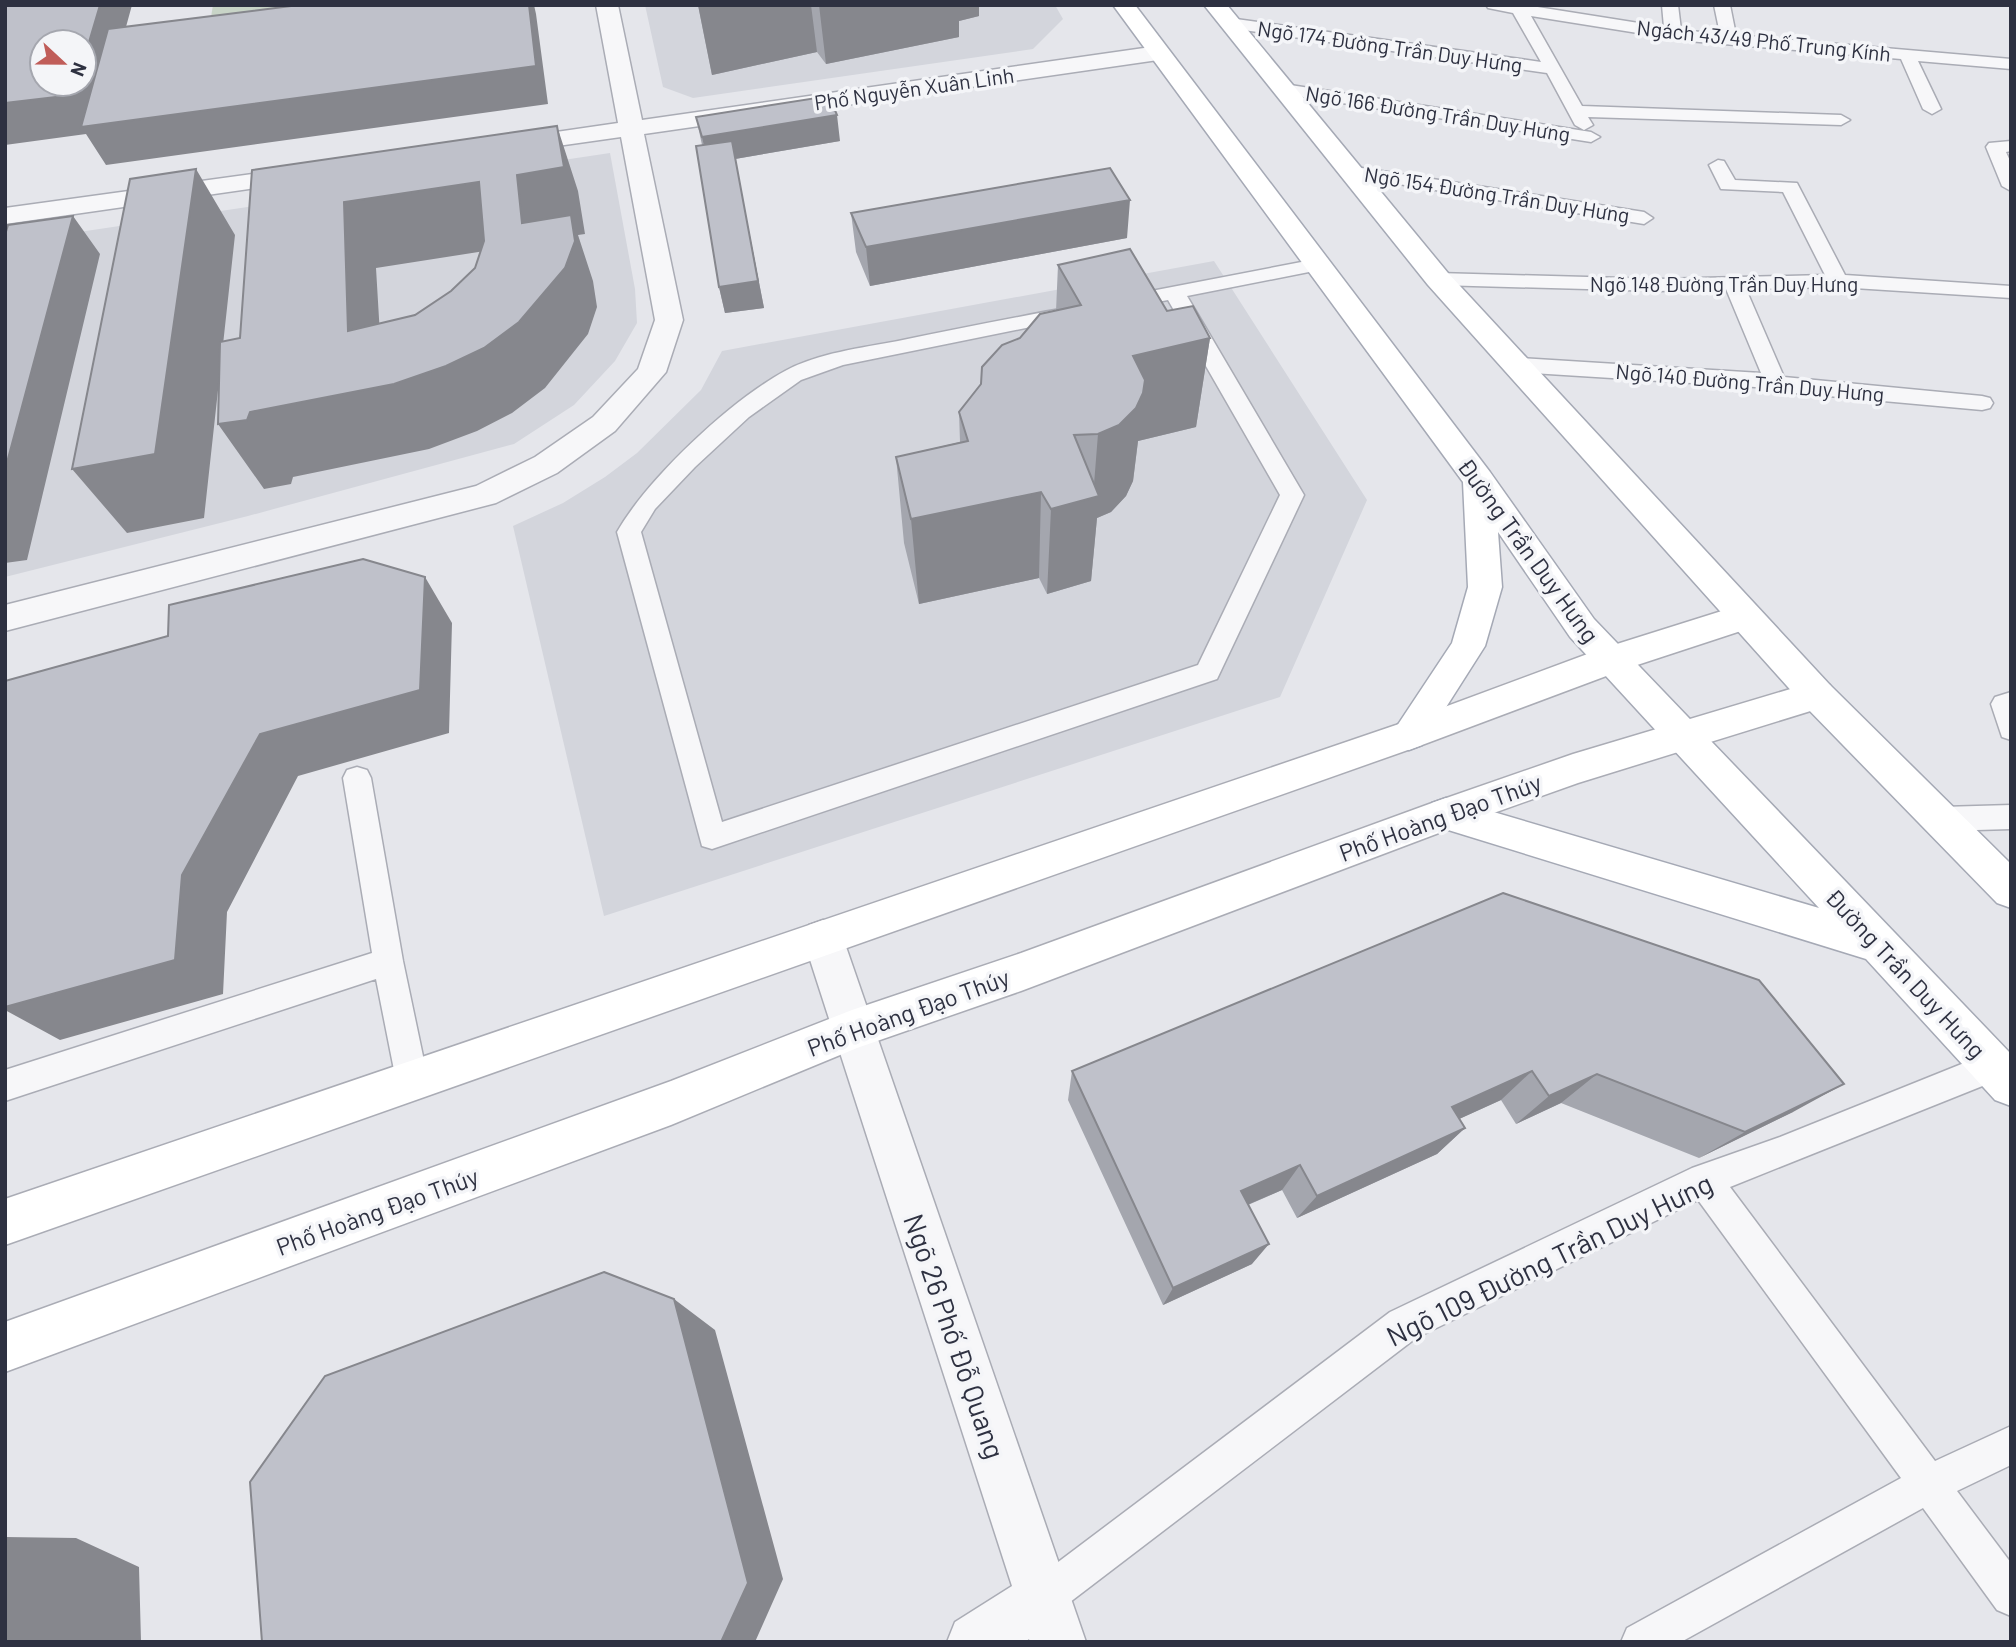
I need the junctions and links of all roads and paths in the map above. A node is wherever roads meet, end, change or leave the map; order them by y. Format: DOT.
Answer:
graph roads {
  1 [pos="607,5"];
  2 [pos="1124,5"];
  3 [pos="1494,5"];
  4 [pos="1670,5"];
  5 [pos="1722,5"];
  6 [pos="1518,7"];
  7 [pos="1222,14"];
  8 [pos="1673,33"];
  9 [pos="1729,39"];
  10 [pos="1158,53"];
  11 [pos="1907,54"];
  12 [pos="2011,64"];
  13 [pos="1552,69"];
  14 [pos="1284,89"];
  15 [pos="1932,109"];
  16 [pos="1576,111"];
  17 [pos="1841,120"];
  18 [pos="630,130"];
  19 [pos="2011,146"];
  20 [pos="487,149"];
  21 [pos="1718,165"];
  22 [pos="1349,171"];
  23 [pos="322,172"];
  24 [pos="2011,186"];
  25 [pos="5,216"];
  26 [pos="1644,218"];
  27 [pos="1317,265"];
  28 [pos="1438,279"];
  29 [pos="1838,281"];
  30 [pos="1734,284"];
  31 [pos="1174,292"];
  32 [pos="2011,292"];
  33 [pos="1518,365"];
  34 [pos="1775,381"];
  35 [pos="1982,403"];
  36 [pos="1479,480"];
  37 [pos="1744,617"];
  38 [pos="5,618"];
  39 [pos="1613,659"];
  40 [pos="1817,695"];
  41 [pos="2011,702"];
  42 [pos="2011,729"];
  43 [pos="1409,735"];
  44 [pos="1684,737"];
  45 [pos="357,778"];
  46 [pos="1447,814"];
  47 [pos="2011,817"];
  48 [pos="1942,819"];
  49 [pos="2011,891"];
  50 [pos="823,938"];
  51 [pos="1880,945"];
  52 [pos="388,961"];
  53 [pos="852,1030"];
  54 [pos="2002,1076"];
  55 [pos="412,1080"];
  56 [pos="5,1086"];
  57 [pos="1704,1180"];
  58 [pos="5,1222"];
  59 [pos="5,1347"];
  60 [pos="2011,1445"];
  61 [pos="1927,1485"];
  62 [pos="2011,1596"];
  63 [pos="1051,1620"];
  64 [pos="975,1642"];
  65 [pos="1641,1642"];
  1 -- 18 [label="street"];
  2 -- 10 [label="main road, Đường Trần Duy Hưng"];
  3 -- 6 [label="lane, Ngách 43/49 Phố Trung Kính"];
  4 -- 8 [label="lane"];
  5 -- 9 [label="lane"];
  6 -- 8 [label="lane, Ngách 43/49 Phố Trung Kính"];
  6 -- 13 [label="lane"];
  7 -- 13 [label="lane, Ngõ 174 Đường Trần Duy Hưng"];
  7 -- 14 [label="main road"];
  8 -- 9 [label="lane, Ngách 43/49 Phố Trung Kính"];
  9 -- 11 [label="lane, Ngách 43/49 Phố Trung Kính"];
  10 -- 18 [label="street, Phố Nguyễn Xuân Linh"];
  10 -- 27 [label="main road, Đường Trần Duy Hưng"];
  11 -- 12 [label="lane, Ngách 43/49 Phố Trung Kính"];
  11 -- 15 [label="lane"];
  13 -- 16 [label="lane"];
  14 -- 16 [label="lane, Ngõ 166 Đường Trần Duy Hưng"];
  14 -- 22 [label="main road"];
  16 -- 17 [label="lane"];
  18 -- 20 [label="street, Phố Nguyễn Xuân Linh"];
  18 -- 38 [label="street"];
  19 -- 24 [label="lane"];
  21 -- 29 [label="lane"];
  22 -- 26 [label="lane, Ngõ 154 Đường Trần Duy Hưng"];
  22 -- 28 [label="main road"];
  23 -- 25 [label="street"];
  27 -- 31 [label="lane"];
  27 -- 36 [label="main road, Đường Trần Duy Hưng"];
  28 -- 30 [label="lane, Ngõ 148 Đường Trần Duy Hưng"];
  28 -- 33 [label="main road"];
  29 -- 30 [label="lane, Ngõ 148 Đường Trần Duy Hưng"];
  29 -- 32 [label="lane, Ngõ 148 Đường Trần Duy Hưng"];
  30 -- 34 [label="lane"];
  31 -- 31 [label="lane"];
  33 -- 34 [label="lane, Ngõ 140 Đường Trần Duy Hưng"];
  33 -- 37 [label="main road"];
  34 -- 35 [label="lane, Ngõ 140 Đường Trần Duy Hưng"];
  36 -- 39 [label="main road, Đường Trần Duy Hưng"];
  36 -- 43 [label="main road"];
  37 -- 39 [label="main road"];
  37 -- 40 [label="main road"];
  39 -- 43 [label="main road"];
  39 -- 44 [label="main road, Đường Trần Duy Hưng"];
  40 -- 44 [label="main road, Phố Hoàng Đạo Thúy"];
  40 -- 48 [label="main road"];
  41 -- 42 [label="lane"];
  43 -- 50 [label="main road"];
  44 -- 46 [label="main road, Phố Hoàng Đạo Thúy"];
  44 -- 51 [label="main road, Đường Trần Duy Hưng"];
  45 -- 52 [label="lane"];
  46 -- 51 [label="main road"];
  46 -- 53 [label="main road, Phố Hoàng Đạo Thúy"];
  47 -- 48 [label="lane"];
  48 -- 49 [label="main road"];
  50 -- 53 [label="street, Ngõ 26 Phố Đỗ Quang"];
  50 -- 55 [label="main road"];
  51 -- 54 [label="main road, Đường Trần Duy Hưng"];
  52 -- 55 [label="lane"];
  52 -- 56 [label="lane"];
  53 -- 59 [label="main road, Phố Hoàng Đạo Thúy"];
  53 -- 63 [label="street, Ngõ 26 Phố Đỗ Quang"];
  54 -- 57 [label="lane, Ngõ 109 Đường Trần Duy Hưng"];
  55 -- 58 [label="main road"];
  57 -- 61 [label="lane"];
  57 -- 63 [label="lane, Ngõ 109 Đường Trần Duy Hưng"];
  60 -- 61 [label="lane"];
  61 -- 62 [label="lane"];
  61 -- 65 [label="lane"];
  63 -- 64 [label="street"];
}
